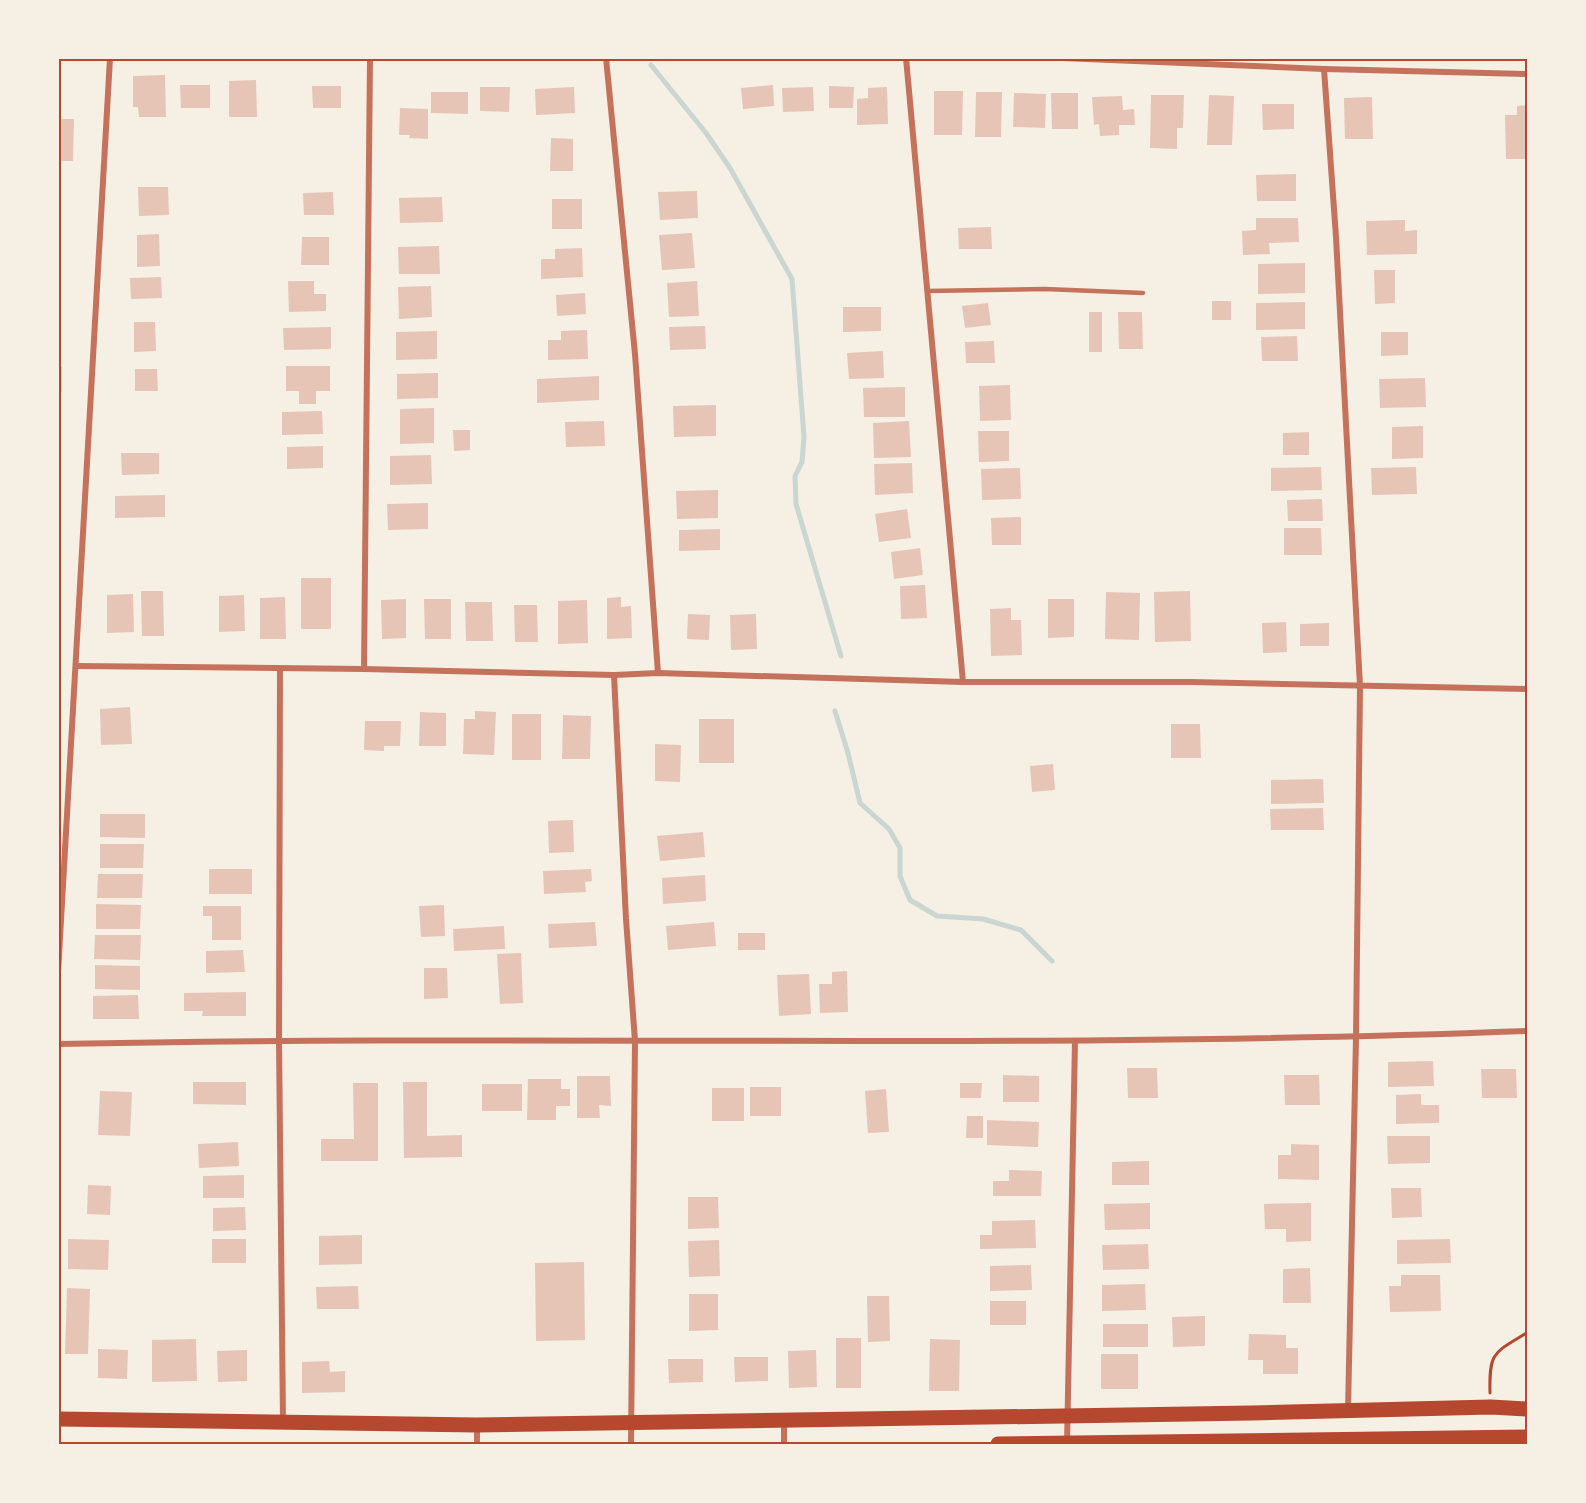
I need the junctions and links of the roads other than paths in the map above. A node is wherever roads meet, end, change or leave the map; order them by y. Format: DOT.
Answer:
graph roads {
  1 [pos="110,58"];
  2 [pos="370,58"];
  3 [pos="606,58"];
  4 [pos="906,58"];
  5 [pos="1062,58"];
  6 [pos="1278,58"];
  7 [pos="1114,60"];
  8 [pos="1278,67"];
  9 [pos="1324,69"];
  10 [pos="1527,74"];
  11 [pos="927,291"];
  12 [pos="1143,293"];
  13 [pos="77,666"];
  14 [pos="280,669"];
  15 [pos="364,669"];
  16 [pos="658,673"];
  17 [pos="614,675"];
  18 [pos="963,682"];
  19 [pos="1360,686"];
  20 [pos="1527,689"];
  21 [pos="58,973"];
  22 [pos="1527,1031"];
  23 [pos="1356,1038"];
  24 [pos="279,1041"];
  25 [pos="634,1041"];
  26 [pos="1075,1041"];
  27 [pos="58,1044"];
  28 [pos="1526,1409"];
  29 [pos="1348,1411"];
  30 [pos="1068,1415"];
  31 [pos="58,1419"];
  32 [pos="784,1419"];
  33 [pos="631,1422"];
  34 [pos="283,1423"];
  35 [pos="477,1425"];
  36 [pos="1526,1439"];
  37 [pos="477,1444"];
  38 [pos="631,1444"];
  39 [pos="784,1444"];
  40 [pos="998,1444"];
  41 [pos="1067,1444"];
  1 -- 13 [label="street"];
  2 -- 15 [label="street"];
  3 -- 16 [label="street"];
  4 -- 11 [label="street"];
  5 -- 7 [label="street"];
  6 -- 8 [label="street"];
  7 -- 8 [label="street"];
  8 -- 9 [label="street"];
  9 -- 10 [label="street"];
  9 -- 19 [label="street"];
  11 -- 12 [label="lane"];
  11 -- 18 [label="street"];
  13 -- 14 [label="street"];
  13 -- 21 [label="street"];
  14 -- 15 [label="street"];
  14 -- 24 [label="street"];
  15 -- 17 [label="street"];
  16 -- 17 [label="street"];
  16 -- 18 [label="street"];
  17 -- 25 [label="street"];
  18 -- 19 [label="street"];
  19 -- 20 [label="street"];
  19 -- 23 [label="street"];
  22 -- 23 [label="street"];
  23 -- 26 [label="street"];
  23 -- 29 [label="street"];
  24 -- 25 [label="street"];
  24 -- 27 [label="street"];
  24 -- 34 [label="street"];
  25 -- 26 [label="street"];
  25 -- 33 [label="street"];
  26 -- 30 [label="street"];
  28 -- 29 [label="main road"];
  28 -- 36 [label="main road"];
  29 -- 30 [label="main road"];
  30 -- 32 [label="main road"];
  30 -- 41 [label="street"];
  31 -- 34 [label="main road"];
  32 -- 33 [label="main road"];
  32 -- 39 [label="street"];
  33 -- 35 [label="main road"];
  33 -- 38 [label="street"];
  34 -- 35 [label="main road"];
  35 -- 37 [label="street"];
  36 -- 41 [label="main road"];
  40 -- 41 [label="main road"];
}
